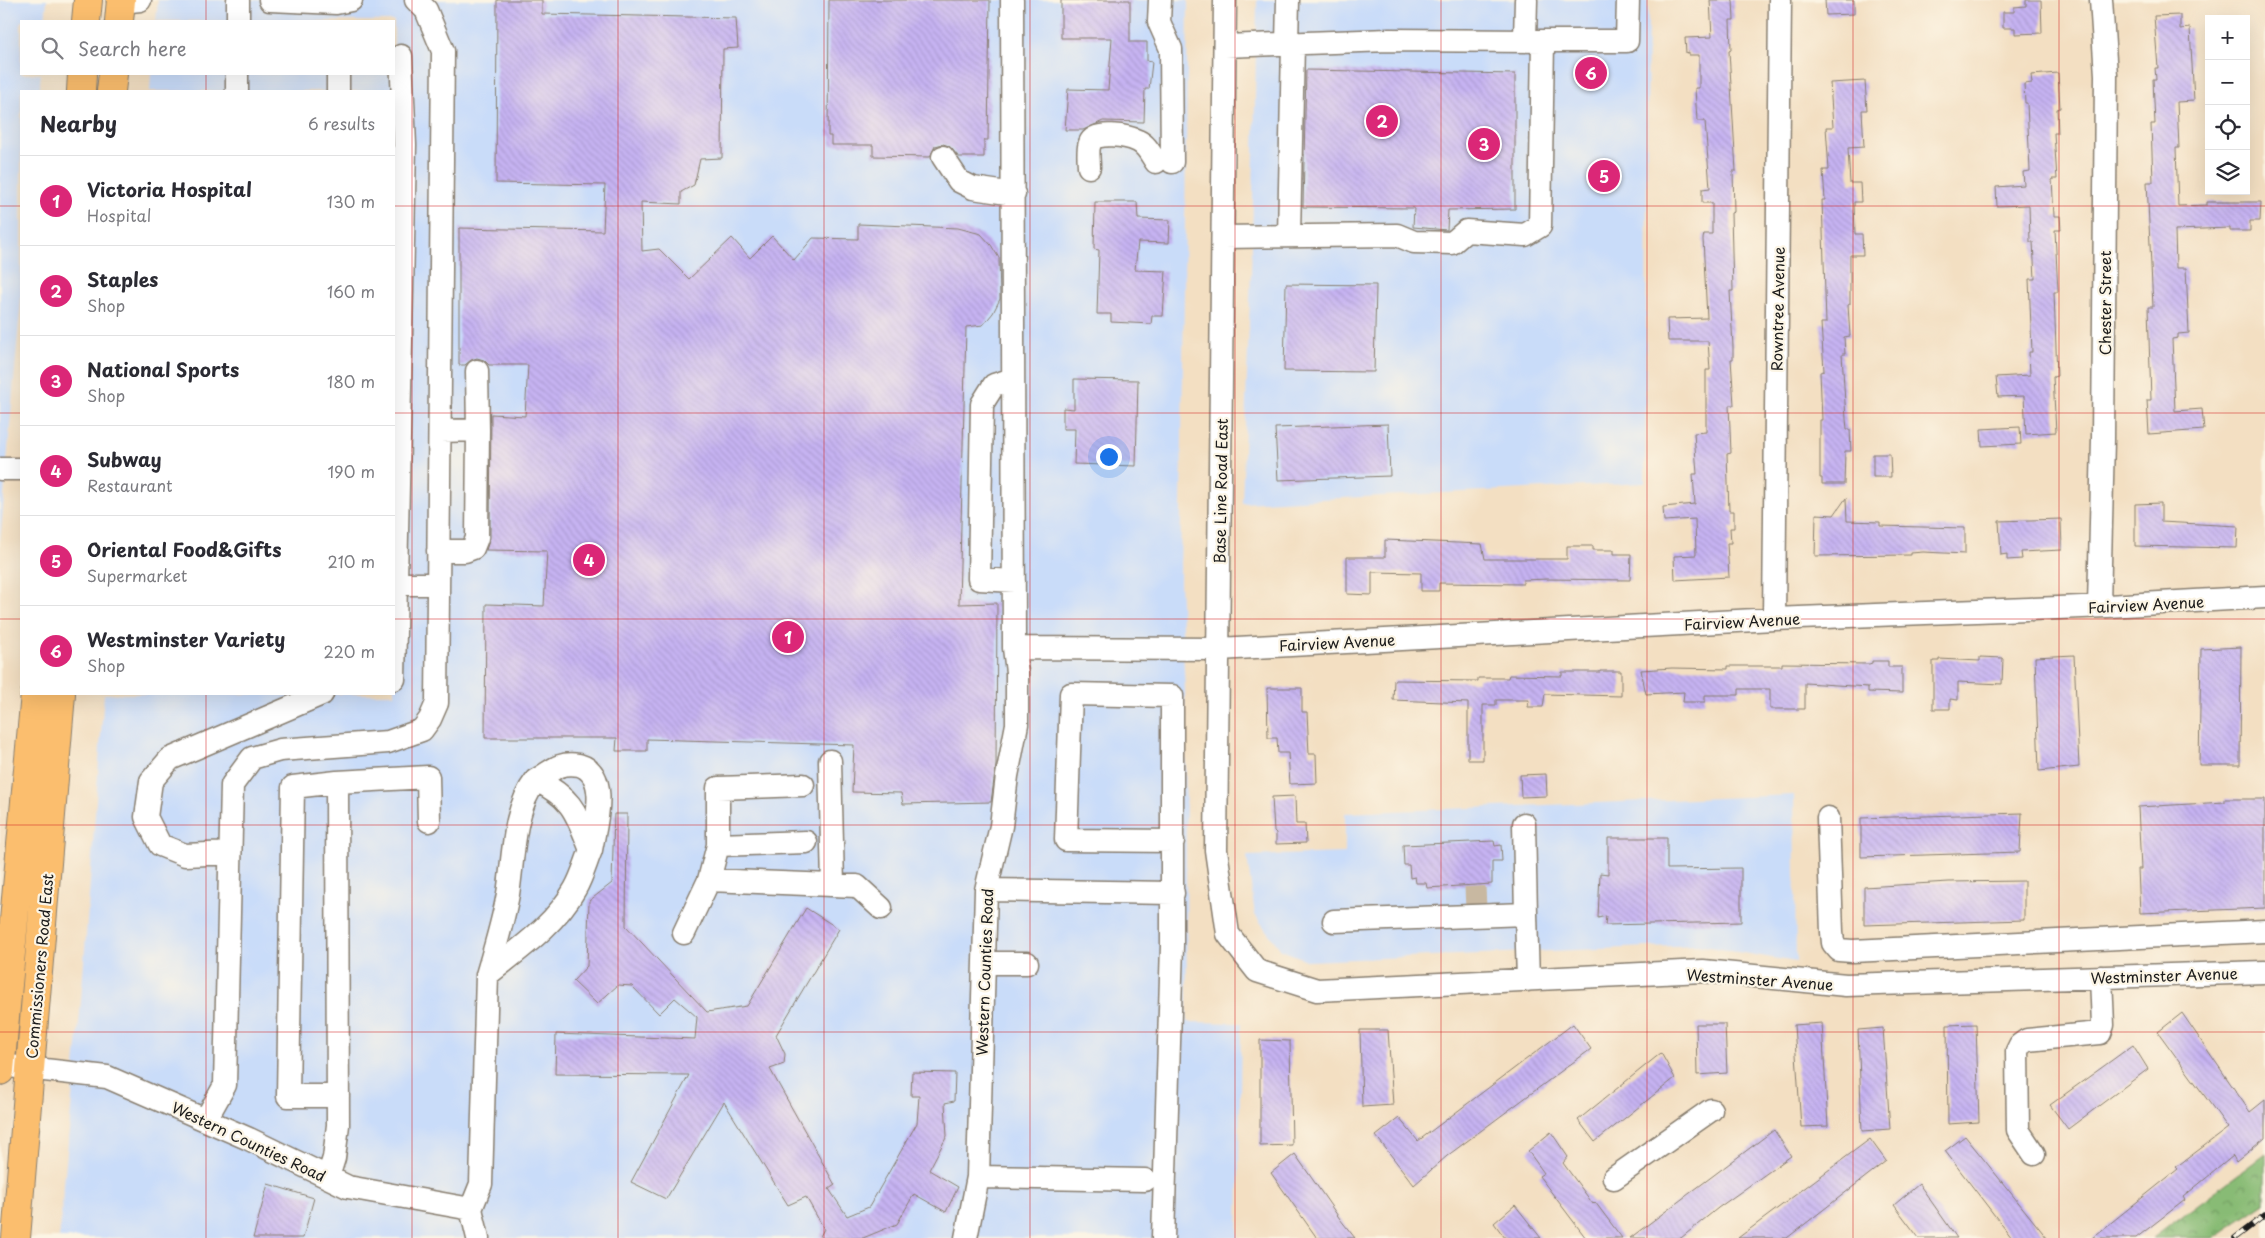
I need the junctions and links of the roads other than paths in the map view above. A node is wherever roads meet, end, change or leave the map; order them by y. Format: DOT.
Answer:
graph roads {
  1 [pos="88,0"];
  2 [pos="238,0"];
  3 [pos="270,0"];
  4 [pos="416,0"];
  5 [pos="1012,0"];
  6 [pos="1160,0"];
  7 [pos="1225,0"];
  8 [pos="1288,0"];
  9 [pos="1526,0"];
  10 [pos="1628,0"];
  11 [pos="1780,0"];
  12 [pos="2101,0"];
  13 [pos="340,5"];
  14 [pos="86,20"];
  15 [pos="238,20"];
  16 [pos="1534,41"];
  17 [pos="1290,44"];
  18 [pos="1225,46"];
  19 [pos="401,56"];
  20 [pos="82,75"];
  21 [pos="113,75"];
  22 [pos="238,75"];
  23 [pos="338,75"];
  24 [pos="81,90"];
  25 [pos="111,90"];
  26 [pos="237,90"];
  27 [pos="338,90"];
  28 [pos="399,145"];
  29 [pos="942,157"];
  30 [pos="1089,167"];
  31 [pos="1014,194"];
  32 [pos="1223,236"];
  33 [pos="1289,236"];
  34 [pos="477,371"];
  35 [pos="1013,379"];
  36 [pos="478,430"];
  37 [pos="440,431"];
  38 [pos="0,469"];
  39 [pos="20,469"];
  40 [pos="438,551"];
  41 [pos="1014,581"];
  42 [pos="397,584"];
  43 [pos="438,584"];
  44 [pos="2265,597"];
  45 [pos="2099,606"];
  46 [pos="1774,619"];
  47 [pos="395,647"];
  48 [pos="1014,648"];
  49 [pos="1219,648"];
  50 [pos="34,695"];
  51 [pos="61,695"];
  52 [pos="320,695"];
  53 [pos="830,761"];
  54 [pos="536,780"];
  55 [pos="337,782"];
  56 [pos="803,785"];
  57 [pos="1828,818"];
  58 [pos="429,821"];
  59 [pos="1524,824"];
  60 [pos="1173,841"];
  61 [pos="806,842"];
  62 [pos="718,845"];
  63 [pos="591,850"];
  64 [pos="230,853"];
  65 [pos="709,880"];
  66 [pos="833,885"];
  67 [pos="986,890"];
  68 [pos="1173,893"];
  69 [pos="1483,904"];
  70 [pos="880,908"];
  71 [pos="1526,914"];
  72 [pos="1451,917"];
  73 [pos="1334,921"];
  74 [pos="2265,930"];
  75 [pos="684,933"];
  76 [pos="1839,950"];
  77 [pos="984,963"];
  78 [pos="1027,963"];
  79 [pos="1257,971"];
  80 [pos="2265,972"];
  81 [pos="486,975"];
  82 [pos="2102,977"];
  83 [pos="1528,980"];
  84 [pos="1838,985"];
  85 [pos="0,1065"];
  86 [pos="30,1068"];
  87 [pos="0,1071"];
  88 [pos="338,1096"];
  89 [pos="1711,1110"];
  90 [pos="206,1120"];
  91 [pos="2034,1154"];
  92 [pos="328,1177"];
  93 [pos="978,1177"];
  94 [pos="1614,1178"];
  95 [pos="1145,1180"];
  96 [pos="471,1209"];
  97 [pos="16,1238"];
  98 [pos="478,1238"];
  99 [pos="966,1238"];
  100 [pos="1163,1238"];
  1 -- 14 [label="main road"];
  2 -- 15 [label="street"];
  3 -- 13 [label="street"];
  4 -- 37 [label="street"];
  5 -- 31 [label="street, Western Counties Road"];
  6 -- 30 [label="street"];
  7 -- 18 [label="street, Base Line Road East"];
  8 -- 17 [label="street"];
  9 -- 16 [label="street"];
  10 -- 16 [label="street"];
  11 -- 46 [label="street, Rowntree Avenue"];
  12 -- 45 [label="street, Chester Street"];
  16 -- 17 [label="street"];
  16 -- 33 [label="street"];
  17 -- 18 [label="street"];
  17 -- 33 [label="street"];
  18 -- 32 [label="street, Base Line Road East"];
  19 -- 28 [label="street"];
  20 -- 24 [label="main road"];
  21 -- 25 [label="main road"];
  22 -- 26 [label="street"];
  23 -- 27 [label="street"];
  28 -- 42 [label="street"];
  29 -- 31 [label="street"];
  31 -- 35 [label="street, Western Counties Road"];
  32 -- 33 [label="street"];
  32 -- 49 [label="street, Base Line Road East"];
  34 -- 36 [label="street"];
  35 -- 41 [label="street, Western Counties Road"];
  35 -- 41 [label="street"];
  36 -- 37 [label="street"];
  36 -- 40 [label="street"];
  37 -- 40 [label="street"];
  38 -- 39 [label="street"];
  40 -- 43 [label="street"];
  41 -- 48 [label="street, Western Counties Road"];
  42 -- 43 [label="street"];
  42 -- 47 [label="street"];
  43 -- 64 [label="street"];
  44 -- 45 [label="street, Fairview Avenue"];
  45 -- 46 [label="street, Fairview Avenue"];
  46 -- 49 [label="street, Fairview Avenue"];
  48 -- 49 [label="street, Fairview Avenue"];
  48 -- 67 [label="street, Western Counties Road"];
  49 -- 79 [label="street, Base Line Road East"];
  50 -- 85 [label="main road, Commissioners Road East"];
  51 -- 86 [label="main road, Commissioners Road East"];
  52 -- 64 [label="street"];
  53 -- 66 [label="street"];
  54 -- 63 [label="street"];
  54 -- 63 [label="street"];
  54 -- 81 [label="street"];
  55 -- 58 [label="street"];
  55 -- 88 [label="street"];
  55 -- 88 [label="street"];
  56 -- 62 [label="street"];
  57 -- 76 [label="street"];
  59 -- 71 [label="street"];
  60 -- 60 [label="street"];
  60 -- 68 [label="street"];
  61 -- 62 [label="street"];
  62 -- 65 [label="street"];
  63 -- 81 [label="street"];
  64 -- 90 [label="street"];
  65 -- 66 [label="street"];
  65 -- 75 [label="street"];
  66 -- 70 [label="street"];
  67 -- 68 [label="street"];
  67 -- 77 [label="street, Western Counties Road"];
  68 -- 100 [label="street"];
  69 -- 71 [label="street"];
  69 -- 72 [label="street"];
  69 -- 72 [label="street"];
  71 -- 83 [label="street"];
  72 -- 73 [label="street"];
  74 -- 76 [label="street"];
  76 -- 84 [label="street"];
  77 -- 78 [label="street"];
  77 -- 93 [label="street, Western Counties Road"];
  79 -- 83 [label="street, Westminster Avenue"];
  80 -- 82 [label="street, Westminster Avenue"];
  81 -- 96 [label="street"];
  82 -- 84 [label="street, Westminster Avenue"];
  82 -- 91 [label="street"];
  83 -- 84 [label="street, Westminster Avenue"];
  85 -- 86 [label="street, Western Counties Road"];
  85 -- 87 [label="main road, Commissioners Road East"];
  86 -- 90 [label="street, Western Counties Road"];
  86 -- 97 [label="main road, Commissioners Road East"];
  88 -- 92 [label="street"];
  89 -- 94 [label="street"];
  90 -- 92 [label="street, Western Counties Road"];
  92 -- 96 [label="street, Western Counties Road"];
  93 -- 95 [label="street"];
  93 -- 99 [label="street, Western Counties Road"];
  96 -- 98 [label="street"];
}
